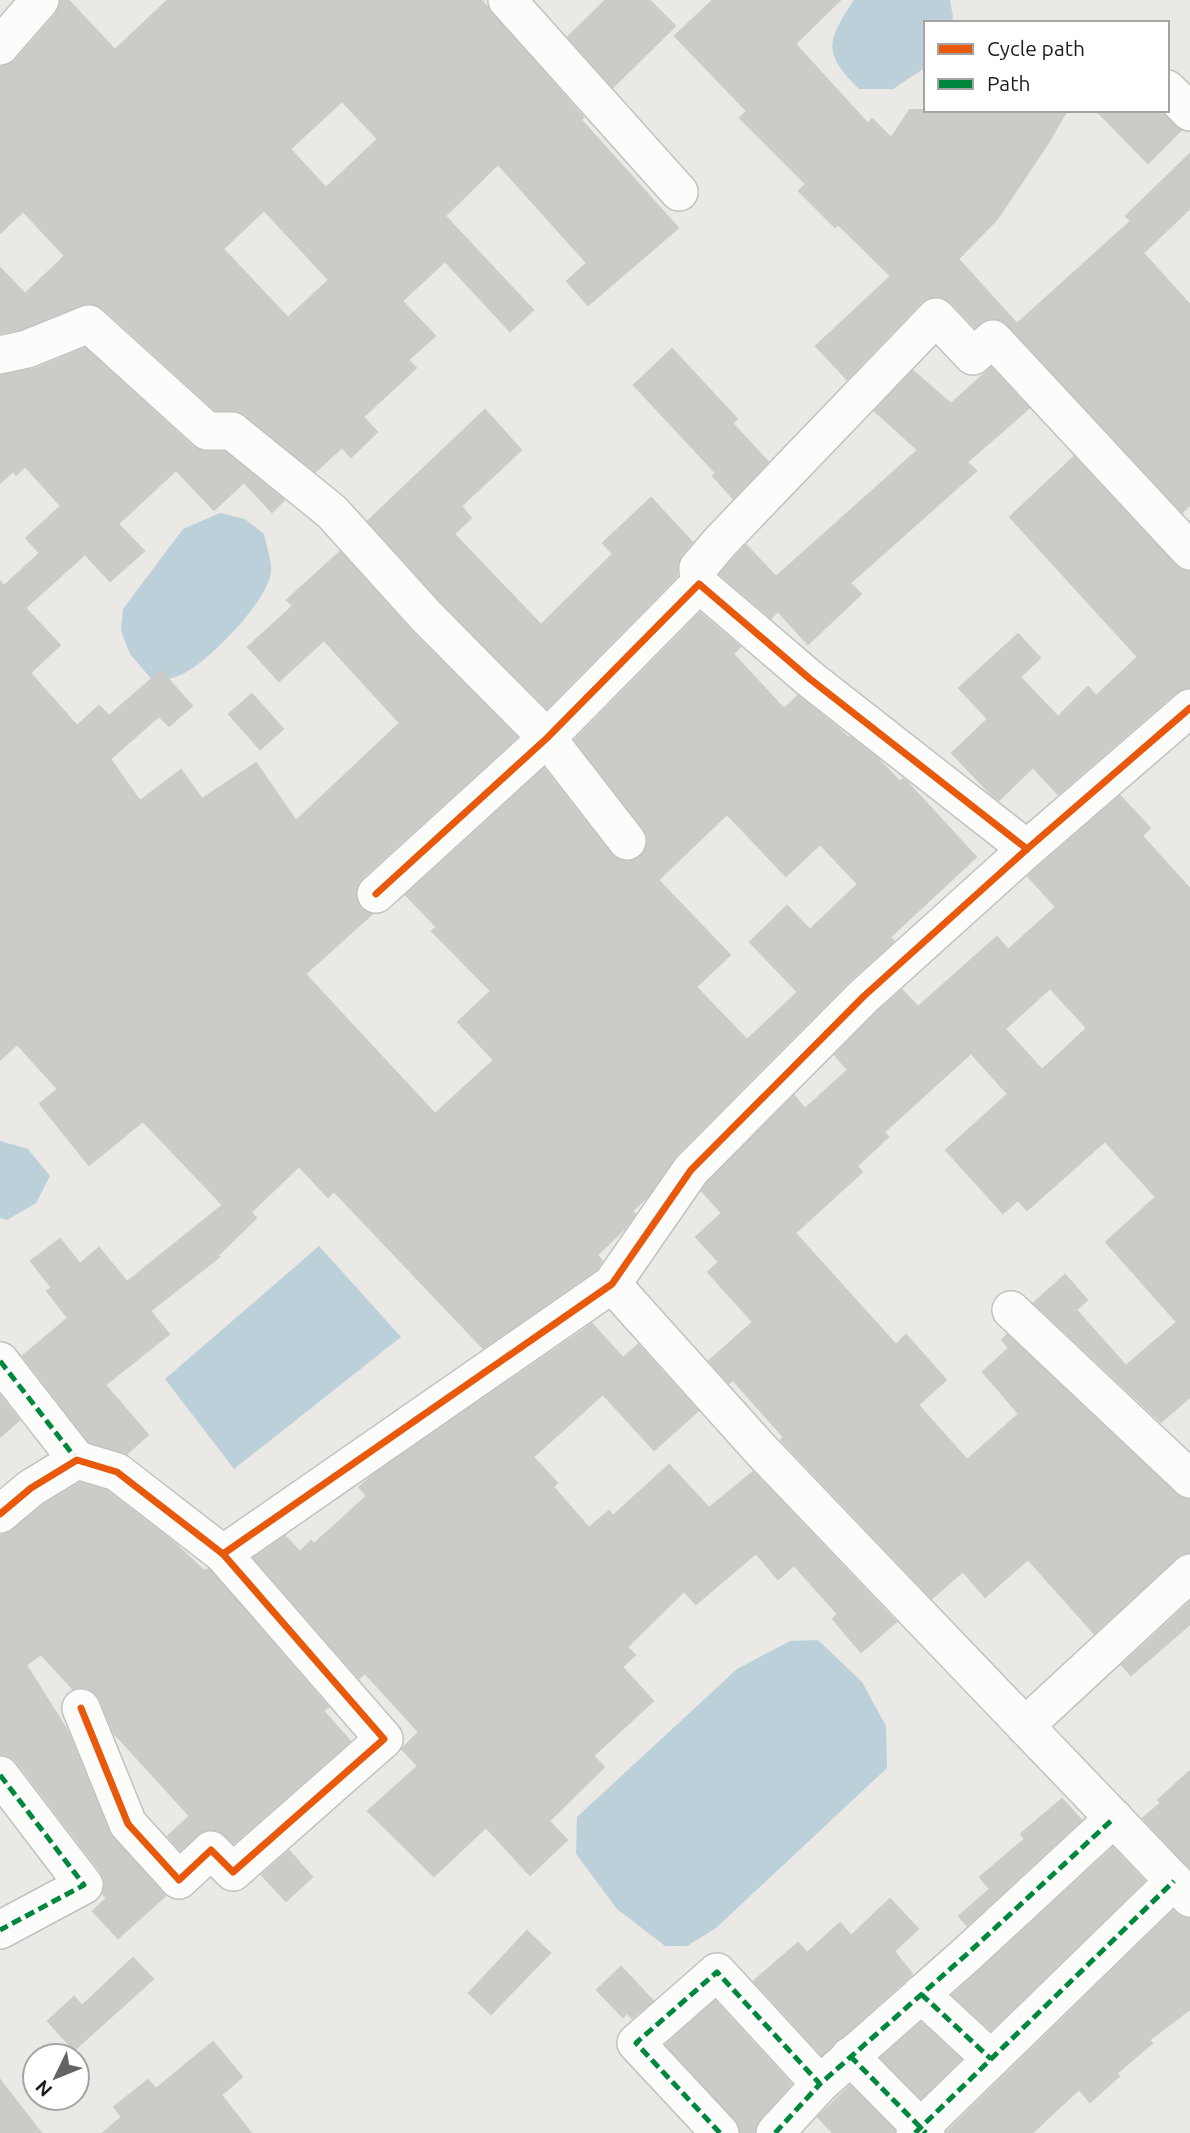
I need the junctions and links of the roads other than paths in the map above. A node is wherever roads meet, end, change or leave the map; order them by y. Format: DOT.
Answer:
graph roads {
  1 [pos="40,0"];
  2 [pos="507,0"];
  3 [pos="0,46"];
  4 [pos="1169,91"];
  5 [pos="1190,112"];
  6 [pos="679,192"];
  7 [pos="0,355"];
  8 [pos="1190,551"];
  9 [pos="699,584"];
  10 [pos="1190,708"];
  11 [pos="547,737"];
  12 [pos="627,841"];
  13 [pos="1027,849"];
  14 [pos="376,894"];
  15 [pos="612,1284"];
  16 [pos="1011,1310"];
  17 [pos="0,1361"];
  18 [pos="78,1460"];
  19 [pos="1190,1479"];
  20 [pos="0,1514"];
  21 [pos="223,1554"];
  22 [pos="1190,1573"];
  23 [pos="80,1708"];
  24 [pos="1025,1726"];
  25 [pos="0,1775"];
  26 [pos="1114,1818"];
  27 [pos="1182,1890"];
  28 [pos="0,1930"];
  29 [pos="921,1994"];
  30 [pos="850,2056"];
  31 [pos="991,2059"];
  32 [pos="820,2084"];
  33 [pos="920,2131"];
  34 [pos="720,2133"];
  35 [pos="775,2133"];
  1 -- 3 [label="street"];
  2 -- 6 [label="street"];
  4 -- 5 [label="street"];
  7 -- 11 [label="street"];
  8 -- 9 [label="street"];
  9 -- 11 [label="street"];
  9 -- 13 [label="street"];
  10 -- 13 [label="street"];
  11 -- 12 [label="street"];
  11 -- 14 [label="street"];
  13 -- 15 [label="street"];
  15 -- 21 [label="street"];
  15 -- 24 [label="street"];
  16 -- 19 [label="street"];
  17 -- 18 [label="street"];
  18 -- 20 [label="street"];
  18 -- 21 [label="street"];
  21 -- 23 [label="street"];
  22 -- 24 [label="street"];
  24 -- 26 [label="street"];
  25 -- 28 [label="street"];
  26 -- 27 [label="street"];
  26 -- 29 [label="street"];
  27 -- 31 [label="street"];
  29 -- 30 [label="street"];
  29 -- 31 [label="street"];
  30 -- 32 [label="street"];
  30 -- 33 [label="street"];
  31 -- 33 [label="street"];
  32 -- 34 [label="street"];
  32 -- 35 [label="street"];
}
